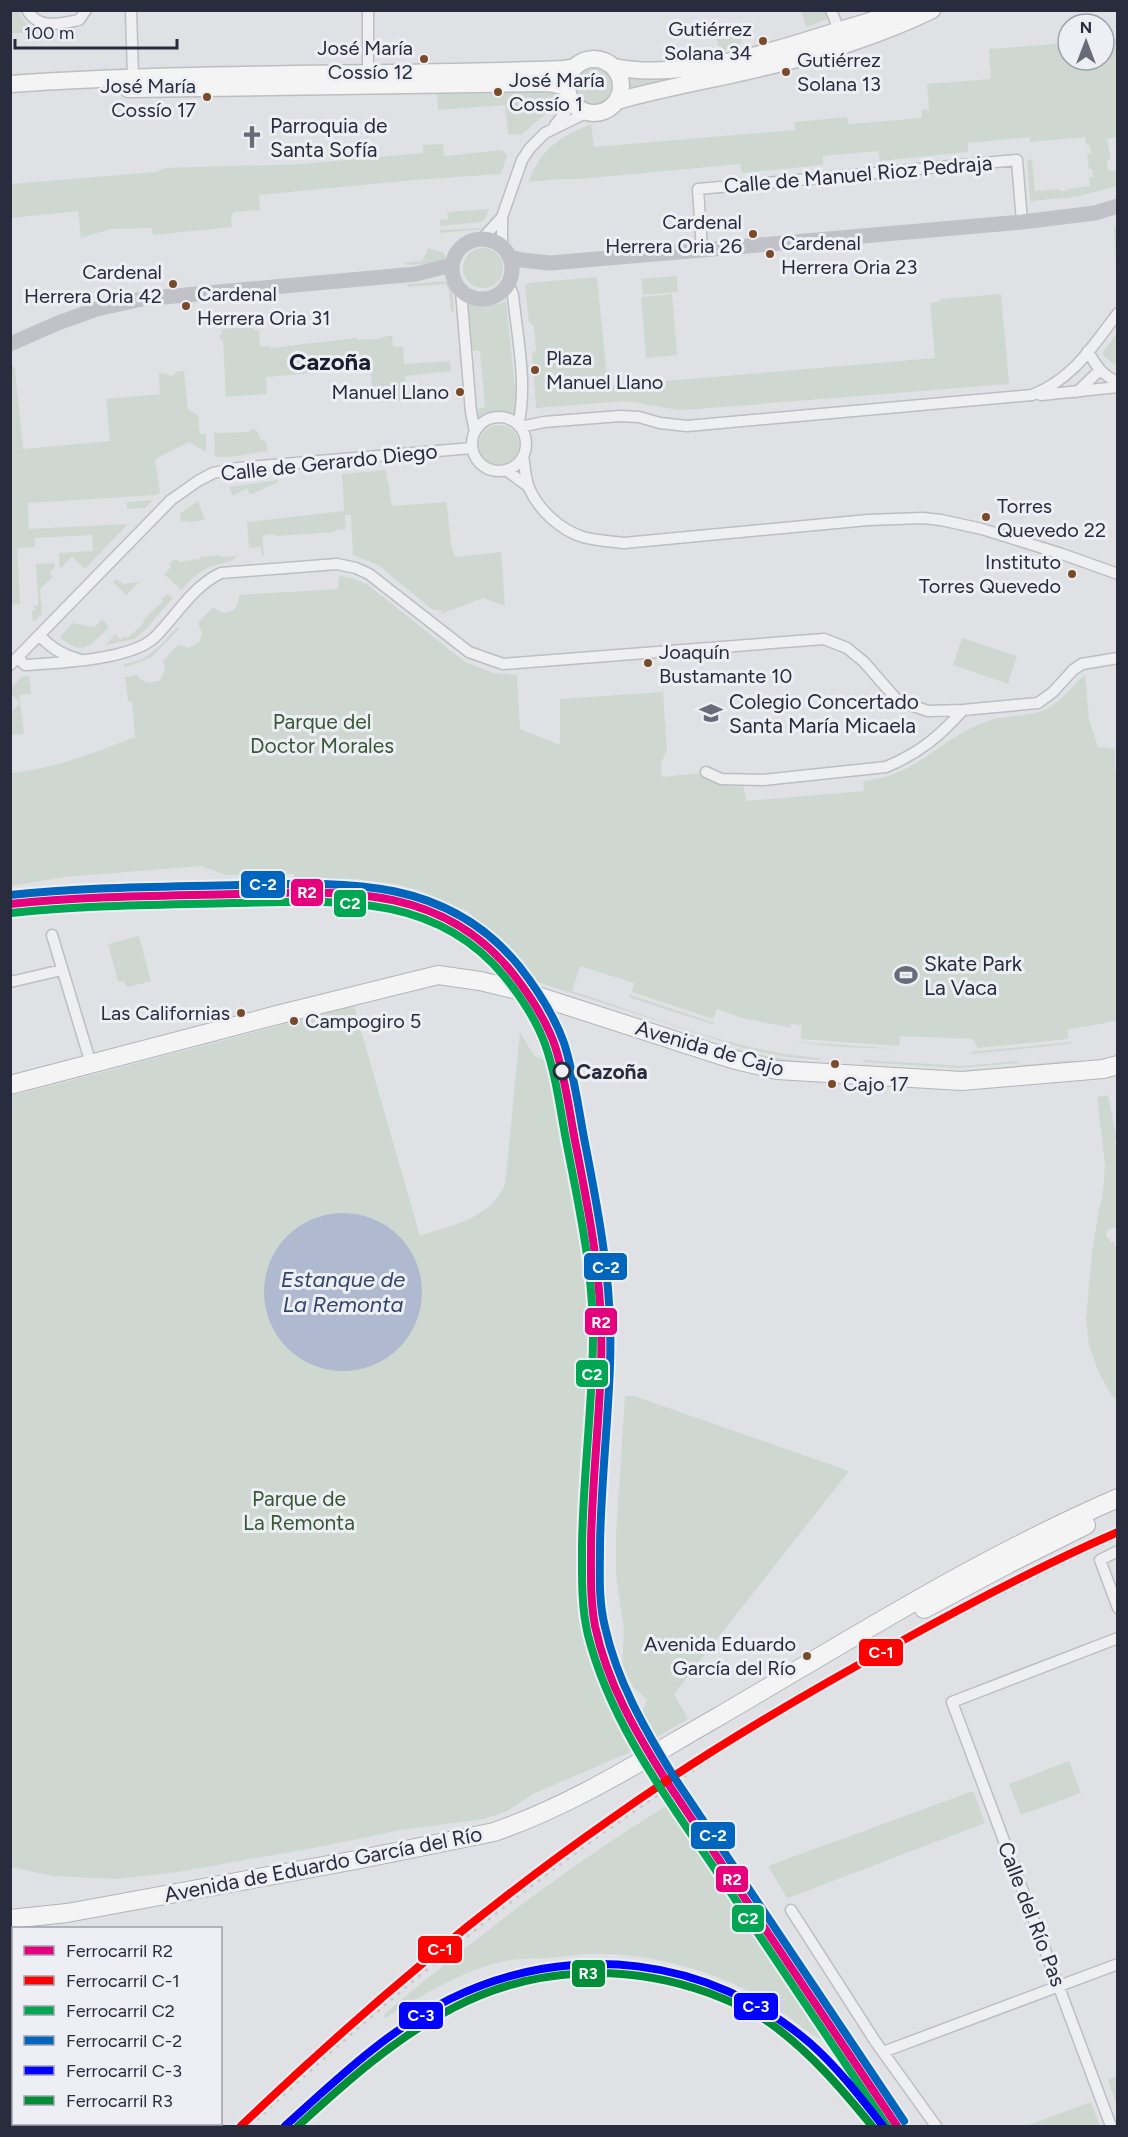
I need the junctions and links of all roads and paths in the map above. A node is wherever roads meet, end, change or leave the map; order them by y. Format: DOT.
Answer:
graph roads {
  1 [pos="27,10"];
  2 [pos="86,10"];
  3 [pos="131,10"];
  4 [pos="368,10"];
  5 [pos="831,10"];
  6 [pos="932,10"];
  7 [pos="896,12"];
  8 [pos="839,30"];
  9 [pos="575,67"];
  10 [pos="614,68"];
  11 [pos="368,74"];
  12 [pos="134,77"];
  13 [pos="10,84"];
  14 [pos="569,93"];
  15 [pos="10,95"];
  16 [pos="617,101"];
  17 [pos="588,112"];
  18 [pos="553,128"];
  19 [pos="1118,206"];
  20 [pos="502,217"];
  21 [pos="1022,222"];
  22 [pos="482,239"];
  23 [pos="702,250"];
  24 [pos="506,251"];
  25 [pos="550,263"];
  26 [pos="452,266"];
  27 [pos="416,274"];
  28 [pos="510,282"];
  29 [pos="458,287"];
  30 [pos="1118,313"];
  31 [pos="10,344"];
  32 [pos="1088,351"];
  33 [pos="1100,370"];
  34 [pos="1118,382"];
  35 [pos="1118,387"];
  36 [pos="1077,392"];
  37 [pos="1032,395"];
  38 [pos="519,426"];
  39 [pos="475,432"];
  40 [pos="472,448"];
  41 [pos="524,456"];
  42 [pos="506,470"];
  43 [pos="529,487"];
  44 [pos="1118,574"];
  45 [pos="40,636"];
  46 [pos="1118,658"];
  47 [pos="79,659"];
  48 [pos="14,662"];
  49 [pos="963,710"];
  50 [pos="706,772"];
  51 [pos="52,935"];
  52 [pos="62,970"];
  53 [pos="10,982"];
  54 [pos="92,1064"];
  55 [pos="1118,1065"];
  56 [pos="10,1085"];
  57 [pos="1118,1498"];
  58 [pos="1118,1512"];
  59 [pos="1118,1551"];
  60 [pos="1118,1608"];
  61 [pos="1118,1638"];
  62 [pos="624,1771"];
  63 [pos="791,1910"];
  64 [pos="10,1920"];
  65 [pos="1118,1964"];
  66 [pos="1058,1986"];
  67 [pos="883,2052"];
  68 [pos="936,2127"];
  69 [pos="1111,2127"];
  1 -- 2 [label="street"];
  3 -- 12 [label="street"];
  4 -- 11 [label="street"];
  5 -- 8 [label="street"];
  6 -- 16 [label="main road"];
  7 -- 8 [label="main road"];
  8 -- 10 [label="main road"];
  9 -- 10 [label="main road"];
  9 -- 11 [label="main road"];
  9 -- 14 [label="main road"];
  10 -- 16 [label="main road"];
  11 -- 12 [label="main road"];
  12 -- 13 [label="main road"];
  14 -- 15 [label="main road"];
  14 -- 17 [label="main road"];
  14 -- 18 [label="street"];
  16 -- 17 [label="main road"];
  17 -- 18 [label="street"];
  18 -- 20 [label="street"];
  19 -- 21 [label="main road"];
  20 -- 22 [label="street"];
  20 -- 24 [label="street"];
  21 -- 23 [label="main road"];
  21 -- 23 [label="street, Calle de Manuel Rioz Pedraja"];
  22 -- 24 [label="main road"];
  22 -- 26 [label="main road"];
  23 -- 25 [label="main road"];
  24 -- 25 [label="main road"];
  24 -- 28 [label="main road"];
  25 -- 28 [label="main road"];
  26 -- 27 [label="main road"];
  26 -- 29 [label="main road"];
  27 -- 29 [label="main road"];
  27 -- 31 [label="main road"];
  28 -- 29 [label="main road"];
  28 -- 38 [label="street"];
  29 -- 39 [label="street"];
  30 -- 32 [label="street"];
  32 -- 33 [label="street"];
  32 -- 37 [label="street"];
  33 -- 34 [label="street"];
  33 -- 36 [label="street"];
  35 -- 36 [label="street"];
  36 -- 37 [label="street"];
  37 -- 38 [label="street"];
  38 -- 39 [label="street"];
  38 -- 41 [label="street"];
  39 -- 40 [label="street"];
  40 -- 42 [label="street"];
  40 -- 45 [label="street, Calle de Gerardo Diego"];
  41 -- 42 [label="street"];
  41 -- 43 [label="street"];
  42 -- 43 [label="street"];
  43 -- 44 [label="street"];
  45 -- 47 [label="street"];
  45 -- 48 [label="street, Calle de Gerardo Diego"];
  46 -- 49 [label="street"];
  47 -- 48 [label="street"];
  47 -- 49 [label="street"];
  49 -- 50 [label="street"];
  51 -- 52 [label="street"];
  52 -- 53 [label="street"];
  52 -- 54 [label="street"];
  54 -- 55 [label="highway, Avenida de Cajo"];
  54 -- 56 [label="highway, Avenida de Cajo"];
  57 -- 62 [label="highway, Avenida de Eduardo García del Río"];
  58 -- 62 [label="highway, Avenida de Eduardo García del Río"];
  59 -- 60 [label="street"];
  61 -- 66 [label="street, Calle del Río Pas"];
  62 -- 64 [label="highway, Avenida de Eduardo García del Río"];
  63 -- 67 [label="street"];
  65 -- 66 [label="street"];
  66 -- 67 [label="street"];
  66 -- 69 [label="street, Calle del Río Pas"];
  67 -- 68 [label="street"];
}
